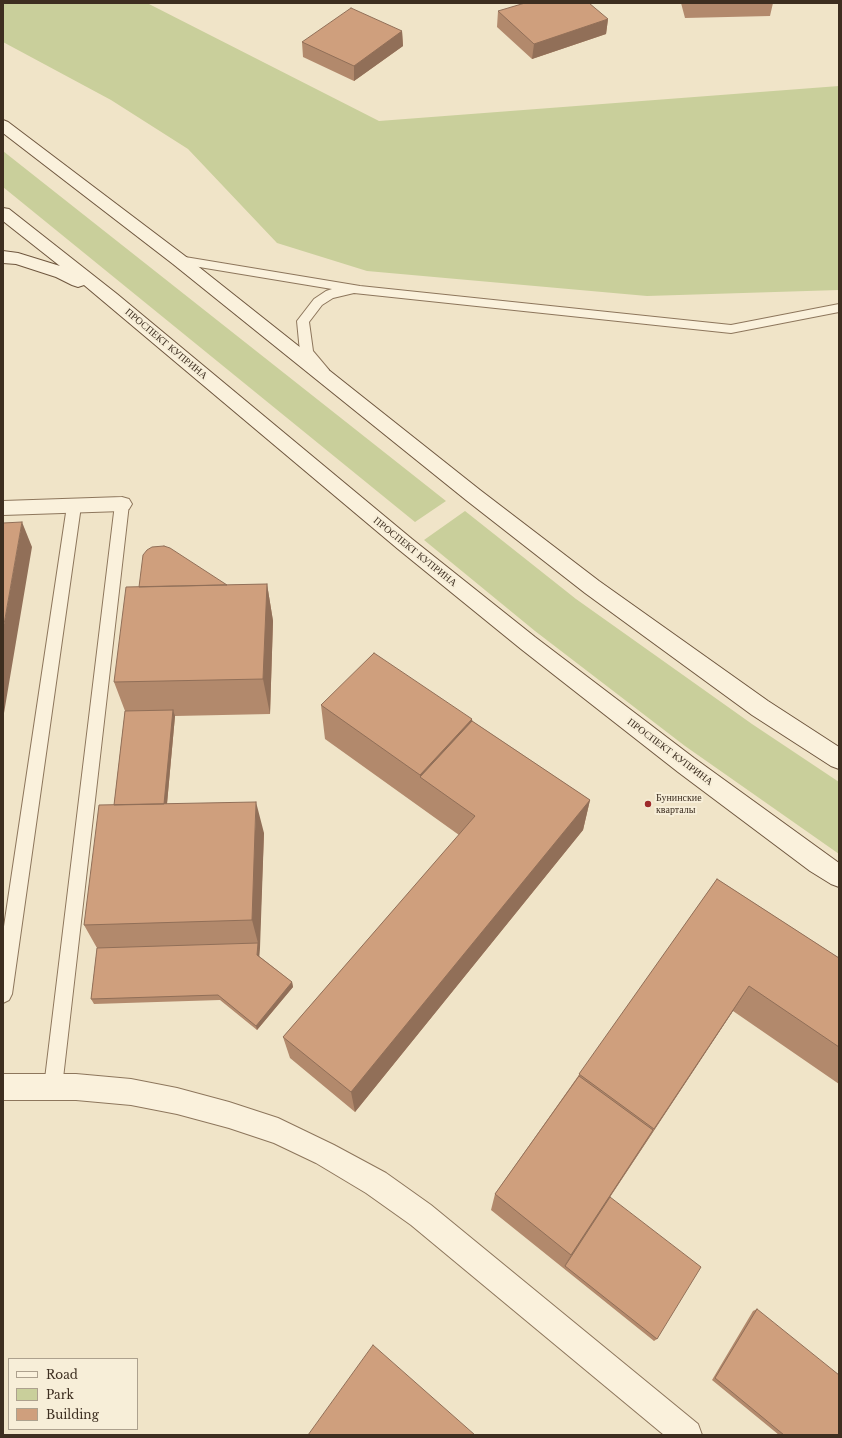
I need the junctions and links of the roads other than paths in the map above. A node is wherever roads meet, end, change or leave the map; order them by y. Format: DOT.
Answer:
graph roads {
  1 [pos="3,125"];
  2 [pos="3,213"];
  3 [pos="3,257"];
  4 [pos="179,260"];
  5 [pos="360,290"];
  6 [pos="111,298"];
  7 [pos="839,308"];
  8 [pos="330,381"];
  9 [pos="122,504"];
  10 [pos="74,506"];
  11 [pos="3,508"];
  12 [pos="839,759"];
  13 [pos="839,876"];
  14 [pos="3,994"];
  15 [pos="3,1087"];
  16 [pos="53,1087"];
  17 [pos="687,1435"];
  1 -- 4 [label="main road"];
  2 -- 6 [label="main road, ПРОСПЕКТ КУПРИНА"];
  3 -- 6 [label="main road"];
  4 -- 5 [label="lane"];
  4 -- 8 [label="main road"];
  5 -- 7 [label="lane"];
  5 -- 8 [label="lane"];
  6 -- 13 [label="main road, ПРОСПЕКТ КУПРИНА"];
  8 -- 12 [label="main road"];
  9 -- 10 [label="main road"];
  9 -- 16 [label="lane"];
  10 -- 11 [label="main road"];
  10 -- 14 [label="lane"];
  15 -- 16 [label="main road"];
  16 -- 17 [label="main road"];
}
